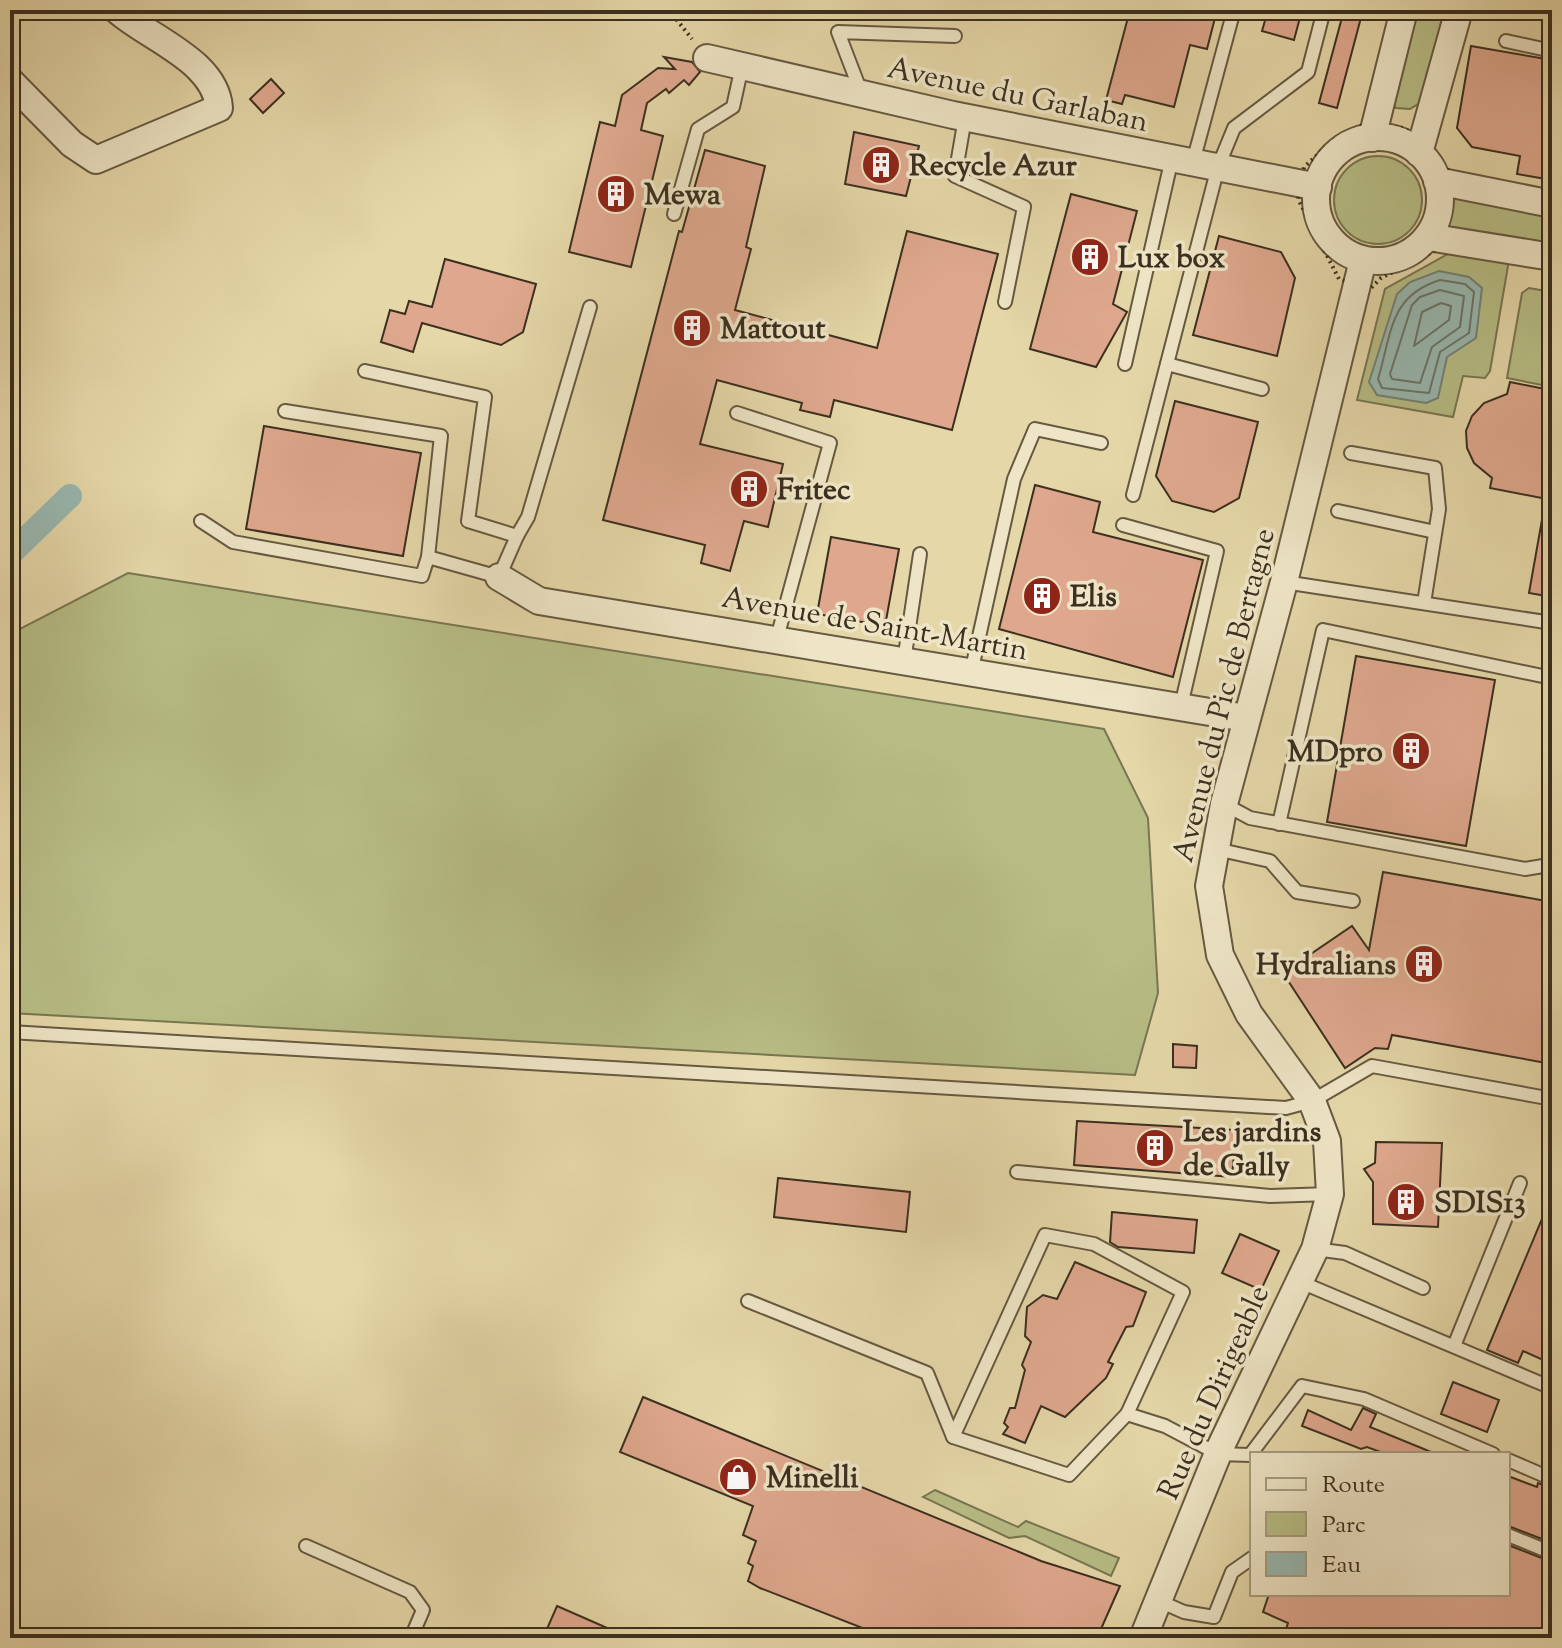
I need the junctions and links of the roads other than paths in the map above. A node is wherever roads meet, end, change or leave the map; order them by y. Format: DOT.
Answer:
graph roads {
  1 [pos="117,10"];
  2 [pos="1234,10"];
  3 [pos="1324,10"];
  4 [pos="1404,10"];
  5 [pos="1459,10"];
  6 [pos="955,36"];
  7 [pos="1506,41"];
  8 [pos="1552,51"];
  9 [pos="707,58"];
  10 [pos="742,66"];
  11 [pos="10,81"];
  12 [pos="862,94"];
  13 [pos="965,118"];
  14 [pos="1374,132"];
  15 [pos="1422,146"];
  16 [pos="1195,162"];
  17 [pos="1445,182"];
  18 [pos="1310,185"];
  19 [pos="1552,204"];
  20 [pos="674,214"];
  21 [pos="1436,238"];
  22 [pos="1552,257"];
  23 [pos="1360,271"];
  24 [pos="1005,302"];
  25 [pos="590,307"];
  26 [pos="1125,364"];
  27 [pos="1167,364"];
  28 [pos="365,371"];
  29 [pos="1262,389"];
  30 [pos="285,411"];
  31 [pos="737,413"];
  32 [pos="1101,443"];
  33 [pos="1351,453"];
  34 [pos="1133,495"];
  35 [pos="1338,511"];
  36 [pos="201,521"];
  37 [pos="1123,525"];
  38 [pos="1435,532"];
  39 [pos="517,536"];
  40 [pos="920,554"];
  41 [pos="428,557"];
  42 [pos="499,577"];
  43 [pos="1284,582"];
  44 [pos="1424,603"];
  45 [pos="1552,623"];
  46 [pos="777,638"];
  47 [pos="904,661"];
  48 [pos="971,673"];
  49 [pos="1552,678"];
  50 [pos="1181,706"];
  51 [pos="1246,718"];
  52 [pos="1224,804"];
  53 [pos="1279,824"];
  54 [pos="1552,847"];
  55 [pos="1216,849"];
  56 [pos="1353,901"];
  57 [pos="10,1032"];
  58 [pos="1547,1098"];
  59 [pos="1312,1101"];
  60 [pos="1017,1172"];
  61 [pos="1331,1182"];
  62 [pos="1520,1183"];
  63 [pos="1315,1249"];
  64 [pos="1298,1281"];
  65 [pos="1423,1288"];
  66 [pos="748,1301"];
  67 [pos="1454,1346"];
  68 [pos="1552,1388"];
  69 [pos="1127,1414"];
  70 [pos="953,1437"];
  71 [pos="1253,1452"];
  72 [pos="1488,1452"];
  73 [pos="1218,1454"];
  74 [pos="1250,1455"];
  75 [pos="1510,1461"];
  76 [pos="1552,1479"];
  77 [pos="1510,1536"];
  78 [pos="306,1546"];
  79 [pos="1552,1553"];
  80 [pos="1250,1559"];
  81 [pos="1159,1601"];
  82 [pos="411,1638"];
  83 [pos="1143,1638"];
  1 -- 11 [label="street"];
  2 -- 16 [label="lane"];
  3 -- 16 [label="lane"];
  4 -- 14 [label="street"];
  5 -- 15 [label="street"];
  6 -- 12 [label="lane"];
  7 -- 8 [label="lane"];
  9 -- 10 [label="street, Avenue du Garlaban"];
  10 -- 12 [label="street, Avenue du Garlaban"];
  10 -- 20 [label="lane"];
  12 -- 13 [label="street, Avenue du Garlaban"];
  13 -- 16 [label="street, Avenue du Garlaban"];
  13 -- 24 [label="lane"];
  14 -- 15 [label="street"];
  14 -- 18 [label="street"];
  15 -- 17 [label="street"];
  16 -- 18 [label="street, Avenue du Garlaban"];
  16 -- 26 [label="lane"];
  16 -- 27 [label="lane"];
  17 -- 19 [label="street"];
  17 -- 21 [label="street"];
  18 -- 23 [label="street"];
  21 -- 22 [label="street"];
  21 -- 23 [label="street"];
  23 -- 43 [label="street, Avenue du Pic de Bertagne"];
  25 -- 39 [label="lane"];
  27 -- 29 [label="lane"];
  27 -- 34 [label="lane"];
  28 -- 39 [label="lane"];
  30 -- 41 [label="lane"];
  31 -- 46 [label="lane"];
  32 -- 48 [label="lane"];
  33 -- 38 [label="lane"];
  35 -- 38 [label="lane"];
  36 -- 41 [label="lane"];
  37 -- 50 [label="lane"];
  38 -- 44 [label="lane"];
  39 -- 42 [label="lane"];
  40 -- 47 [label="lane"];
  41 -- 42 [label="lane"];
  42 -- 46 [label="street, Avenue de Saint-Martin"];
  43 -- 44 [label="lane"];
  43 -- 51 [label="street, Avenue du Pic de Bertagne"];
  44 -- 45 [label="lane"];
  46 -- 47 [label="street, Avenue de Saint-Martin"];
  47 -- 48 [label="street, Avenue de Saint-Martin"];
  48 -- 50 [label="street, Avenue de Saint-Martin"];
  49 -- 53 [label="lane"];
  50 -- 51 [label="street, Avenue de Saint-Martin"];
  51 -- 52 [label="street, Avenue du Pic de Bertagne"];
  52 -- 53 [label="lane"];
  52 -- 55 [label="street, Avenue du Pic de Bertagne"];
  53 -- 54 [label="lane"];
  55 -- 56 [label="lane"];
  55 -- 59 [label="street, Avenue du Pic de Bertagne"];
  57 -- 59 [label="lane"];
  58 -- 59 [label="lane"];
  59 -- 61 [label="street, Avenue du Pic de Bertagne"];
  60 -- 61 [label="lane"];
  61 -- 63 [label="street, Rue du Dirigeable"];
  62 -- 67 [label="lane"];
  63 -- 64 [label="street, Rue du Dirigeable"];
  63 -- 65 [label="lane"];
  64 -- 67 [label="lane"];
  64 -- 73 [label="street, Rue du Dirigeable"];
  66 -- 70 [label="lane"];
  67 -- 68 [label="lane"];
  69 -- 70 [label="lane"];
  69 -- 70 [label="lane"];
  69 -- 73 [label="lane"];
  71 -- 72 [label="lane"];
  73 -- 74 [label="lane"];
  73 -- 81 [label="street, Rue du Dirigeable"];
  75 -- 76 [label="lane"];
  77 -- 79 [label="lane"];
  78 -- 82 [label="lane"];
  80 -- 81 [label="lane"];
  81 -- 83 [label="street, Rue du Dirigeable"];
}
